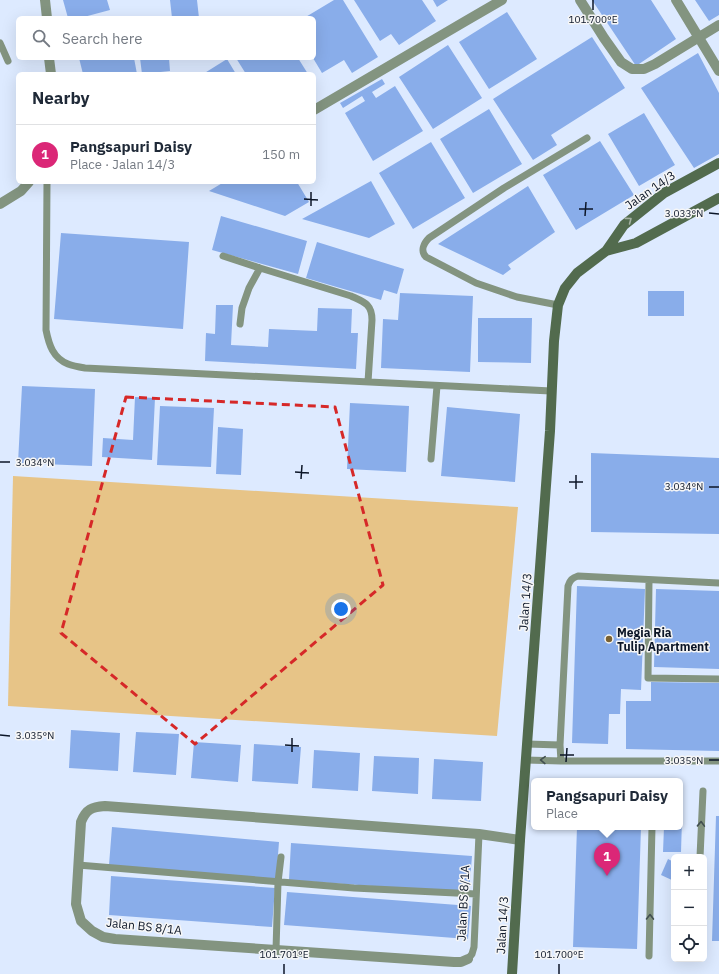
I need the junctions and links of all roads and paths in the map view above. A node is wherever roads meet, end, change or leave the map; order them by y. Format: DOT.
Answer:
graph roads {
  1 [pos="46,0"];
  2 [pos="502,0"];
  3 [pos="580,0"];
  4 [pos="676,0"];
  5 [pos="47,16"];
  6 [pos="719,25"];
  7 [pos="699,37"];
  8 [pos="0,43"];
  9 [pos="50,60"];
  10 [pos="8,61"];
  11 [pos="719,71"];
  12 [pos="51,72"];
  13 [pos="316,109"];
  14 [pos="587,138"];
  15 [pos="719,163"];
  16 [pos="27,184"];
  17 [pos="47,184"];
  18 [pos="719,198"];
  19 [pos="0,204"];
  20 [pos="606,251"];
  21 [pos="223,256"];
  22 [pos="260,268"];
  23 [pos="558,305"];
  24 [pos="240,324"];
  25 [pos="368,382"];
  26 [pos="436,386"];
  27 [pos="551,392"];
  28 [pos="431,459"];
  29 [pos="649,580"];
  30 [pos="719,583"];
  31 [pos="719,679"];
  32 [pos="527,744"];
  33 [pos="560,745"];
  34 [pos="526,760"];
  35 [pos="561,761"];
  36 [pos="719,761"];
  37 [pos="703,792"];
  38 [pos="652,830"];
  39 [pos="479,834"];
  40 [pos="520,840"];
  41 [pos="700,854"];
  42 [pos="281,857"];
  43 [pos="78,865"];
  44 [pos="278,882"];
  45 [pos="476,894"];
  46 [pos="276,950"];
  47 [pos="649,956"];
  48 [pos="468,959"];
  49 [pos="512,974"];
  1 -- 5 [label="street"];
  2 -- 13 [label="street"];
  3 -- 7 [label="street"];
  4 -- 7 [label="street"];
  6 -- 7 [label="street"];
  7 -- 11 [label="street"];
  8 -- 10 [label="lane"];
  9 -- 12 [label="street"];
  14 -- 23 [label="lane"];
  20 -- 15 [label="street, Jalan 14/3, one-way"];
  16 -- 19 [label="street"];
  17 -- 25 [label="lane"];
  18 -- 20 [label="street, Jalan 14/3"];
  20 -- 23 [label="street, Jalan 14/3"];
  21 -- 22 [label="lane"];
  22 -- 24 [label="lane"];
  22 -- 25 [label="lane"];
  23 -- 27 [label="street, Jalan 14/3"];
  25 -- 26 [label="lane"];
  26 -- 27 [label="lane"];
  26 -- 28 [label="lane"];
  27 -- 32 [label="street, Jalan 14/3"];
  29 -- 30 [label="lane"];
  29 -- 31 [label="lane"];
  29 -- 33 [label="lane"];
  32 -- 33 [label="lane"];
  32 -- 34 [label="street, Jalan 14/3"];
  33 -- 35 [label="lane"];
  35 -- 34 [label="lane, one-way"];
  34 -- 40 [label="street, Jalan 14/3"];
  35 -- 36 [label="lane"];
  41 -- 37 [label="lane, one-way"];
  47 -- 38 [label="lane, one-way"];
  39 -- 40 [label="street, Jalan BS 8/1A"];
  39 -- 43 [label="street, Jalan BS 8/1A"];
  39 -- 45 [label="lane, Jalan BS 8/1A"];
  40 -- 49 [label="street, Jalan 14/3"];
  42 -- 44 [label="lane"];
  43 -- 44 [label="lane"];
  43 -- 46 [label="street, Jalan BS 8/1A"];
  44 -- 45 [label="lane"];
  44 -- 46 [label="lane"];
  45 -- 48 [label="lane, Jalan BS 8/1A"];
  46 -- 48 [label="street, Jalan BS 8/1A"];
}
